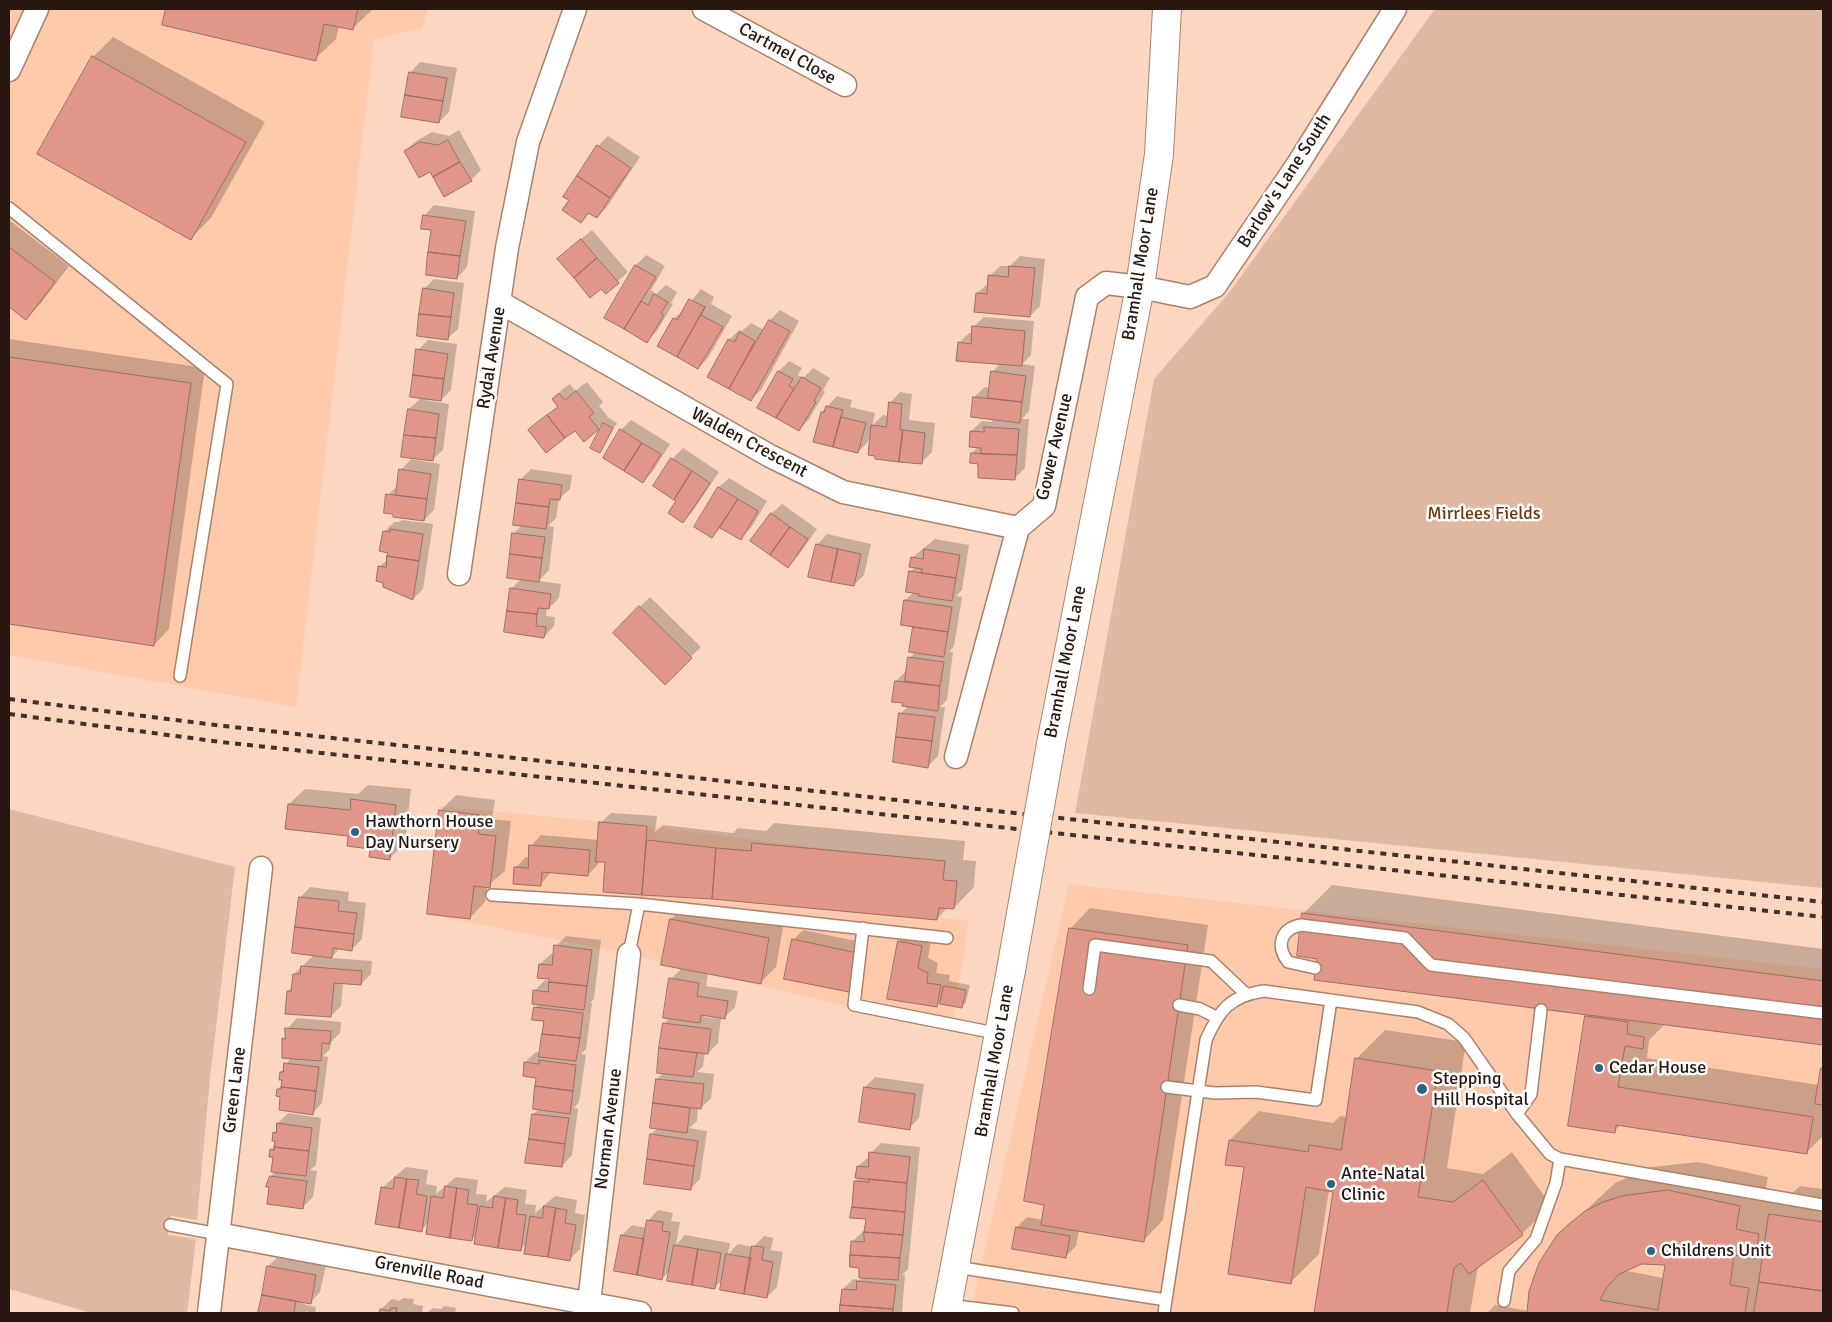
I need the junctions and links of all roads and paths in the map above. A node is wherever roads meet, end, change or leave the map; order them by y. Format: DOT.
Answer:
graph roads {
  1 [pos="37,9"];
  2 [pos="575,9"];
  3 [pos="704,9"];
  4 [pos="1167,9"];
  5 [pos="1395,9"];
  6 [pos="9,70"];
  7 [pos="845,85"];
  8 [pos="9,208"];
  9 [pos="1140,286"];
  10 [pos="501,304"];
  11 [pos="1018,528"];
  12 [pos="459,574"];
  13 [pos="180,676"];
  14 [pos="956,757"];
  15 [pos="261,868"];
  16 [pos="492,895"];
  17 [pos="638,904"];
  18 [pos="864,928"];
  19 [pos="947,938"];
  20 [pos="629,954"];
  21 [pos="1315,968"];
  22 [pos="1089,989"];
  23 [pos="1246,994"];
  24 [pos="1332,1000"];
  25 [pos="1179,1005"];
  26 [pos="1541,1010"];
  27 [pos="1823,1013"];
  28 [pos="1216,1017"];
  29 [pos="1000,1034"];
  30 [pos="1167,1087"];
  31 [pos="1198,1091"];
  32 [pos="1517,1114"];
  33 [pos="1560,1159"];
  34 [pos="1823,1205"];
  35 [pos="170,1226"];
  36 [pos="218,1234"];
  37 [pos="956,1267"];
  38 [pos="1166,1300"];
  39 [pos="1504,1301"];
  40 [pos="589,1303"];
  41 [pos="947,1309"];
  42 [pos="209,1313"];
  43 [pos="640,1313"];
  44 [pos="1013,1313"];
  45 [pos="1164,1313"];
  1 -- 6 [label="street"];
  2 -- 10 [label="street, Rydal Avenue"];
  3 -- 7 [label="street, Cartmel Close"];
  4 -- 9 [label="street, Bramhall Moor Lane"];
  5 -- 9 [label="street, Barlow's Lane South"];
  8 -- 13 [label="lane"];
  9 -- 11 [label="street, Gower Avenue"];
  9 -- 29 [label="street, Bramhall Moor Lane, bridge"];
  10 -- 11 [label="street, Walden Crescent"];
  10 -- 12 [label="street, Rydal Avenue"];
  11 -- 14 [label="street"];
  15 -- 36 [label="street, Green Lane"];
  16 -- 17 [label="lane"];
  17 -- 18 [label="lane"];
  17 -- 20 [label="lane"];
  18 -- 19 [label="lane"];
  18 -- 29 [label="lane"];
  20 -- 40 [label="street, Norman Avenue"];
  21 -- 27 [label="lane"];
  22 -- 23 [label="lane"];
  23 -- 24 [label="lane"];
  23 -- 28 [label="lane"];
  24 -- 31 [label="lane"];
  24 -- 32 [label="lane"];
  25 -- 28 [label="lane"];
  26 -- 32 [label="lane"];
  28 -- 31 [label="lane"];
  29 -- 37 [label="street, Bramhall Moor Lane"];
  30 -- 31 [label="lane"];
  31 -- 38 [label="lane"];
  32 -- 33 [label="lane"];
  33 -- 34 [label="lane"];
  33 -- 39 [label="lane"];
  35 -- 36 [label="lane"];
  36 -- 40 [label="street, Grenville Road"];
  36 -- 42 [label="street, Green Lane"];
  37 -- 38 [label="lane"];
  37 -- 41 [label="street, Bramhall Moor Lane"];
  38 -- 45 [label="lane"];
  40 -- 43 [label="street, Grenville Road"];
  41 -- 44 [label="lane"];
}
